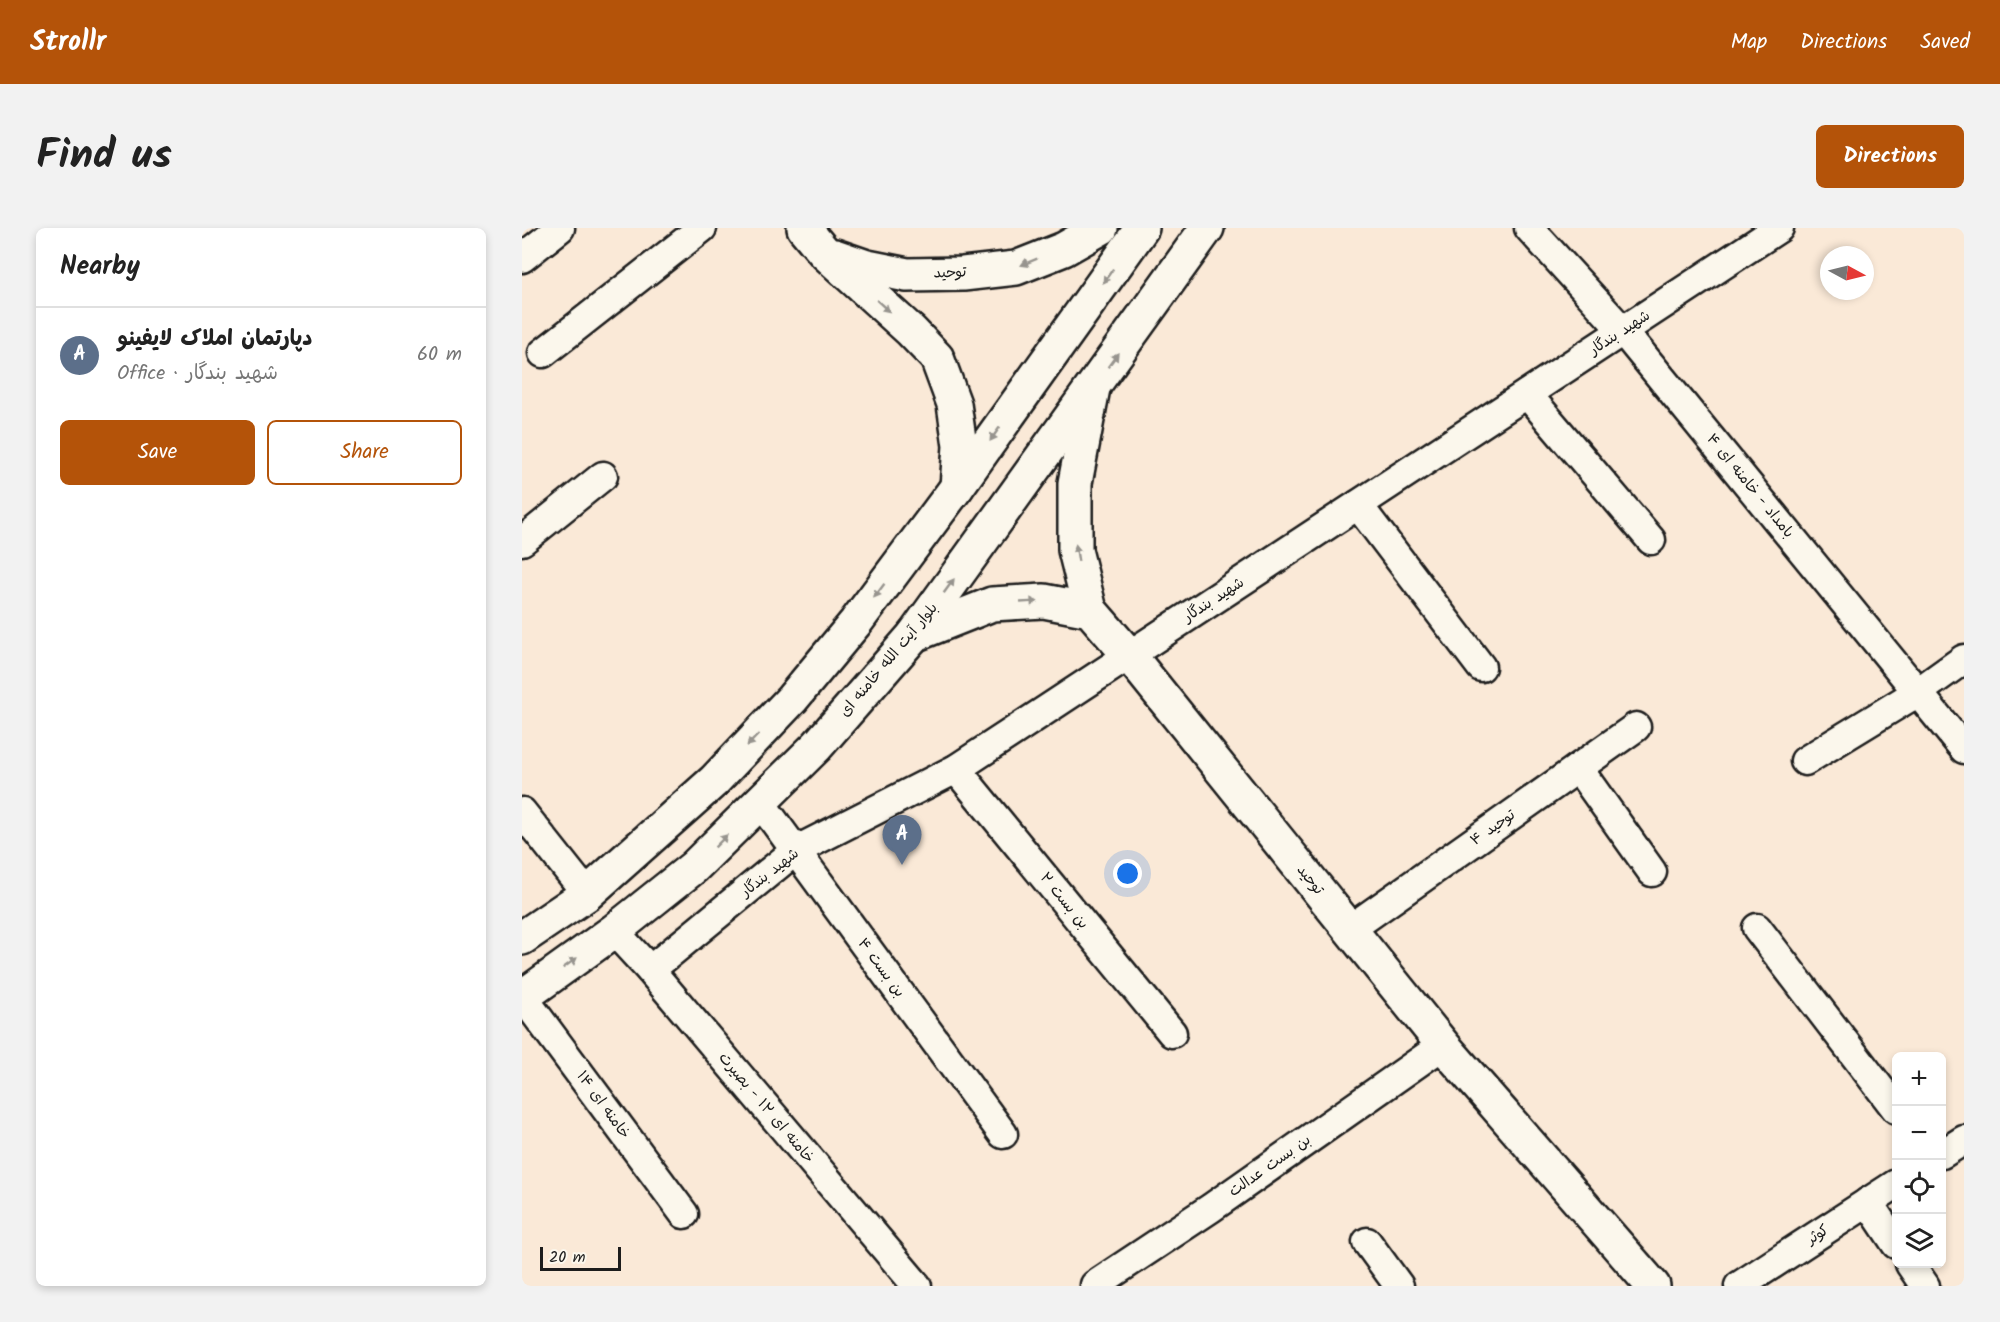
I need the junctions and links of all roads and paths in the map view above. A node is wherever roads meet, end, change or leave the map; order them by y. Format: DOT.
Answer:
graph roads {
  1 [pos="702,228"];
  2 [pos="1101,228"];
  3 [pos="1142,228"];
  4 [pos="1207,228"];
  5 [pos="1529,228"];
  6 [pos="1779,228"];
  7 [pos="553,230"];
  8 [pos="814,240"];
  9 [pos="522,258"];
  10 [pos="1623,331"];
  11 [pos="543,353"];
  12 [pos="1093,388"];
  13 [pos="1527,394"];
  14 [pos="603,476"];
  15 [pos="957,487"];
  16 [pos="1358,505"];
  17 [pos="1651,540"];
  18 [pos="522,541"];
  19 [pos="1090,610"];
  20 [pos="914,635"];
  21 [pos="1130,655"];
  22 [pos="1964,659"];
  23 [pos="1481,667"];
  24 [pos="1918,692"];
  25 [pos="1636,727"];
  26 [pos="1964,749"];
  27 [pos="1805,761"];
  28 [pos="1578,768"];
  29 [pos="957,769"];
  30 [pos="760,802"];
  31 [pos="522,813"];
  32 [pos="795,851"];
  33 [pos="1652,872"];
  34 [pos="587,894"];
  35 [pos="1756,928"];
  36 [pos="1350,929"];
  37 [pos="614,931"];
  38 [pos="522,938"];
  39 [pos="650,970"];
  40 [pos="522,997"];
  41 [pos="1172,1034"];
  42 [pos="1443,1045"];
  43 [pos="1894,1106"];
  44 [pos="1003,1134"];
  45 [pos="1964,1140"];
  46 [pos="1946,1151"];
  47 [pos="1892,1187"];
  48 [pos="1868,1202"];
  49 [pos="684,1214"];
  50 [pos="1892,1238"];
  51 [pos="1367,1242"];
  52 [pos="1913,1268"];
  53 [pos="1095,1285"];
  54 [pos="916,1286"];
  55 [pos="1399,1286"];
  56 [pos="1653,1286"];
  57 [pos="1739,1286"];
  58 [pos="1925,1286"];
  1 -- 11 [label="street"];
  2 -- 8 [label="main road, توحید, one-way"];
  3 -- 15 [label="main road, one-way"];
  12 -- 4 [label="main road, بلوار آیت الله خامنه ای, one-way"];
  5 -- 10 [label="street, بامداد - خامنه ای ۴"];
  6 -- 10 [label="street, شهید بندگار"];
  7 -- 9 [label="street"];
  8 -- 15 [label="main road, one-way"];
  10 -- 13 [label="street, شهید بندگار"];
  10 -- 24 [label="street, بامداد - خامنه ای ۴"];
  19 -- 12 [label="main road, one-way"];
  20 -- 12 [label="main road, بلوار آیت الله خامنه ای, one-way"];
  13 -- 16 [label="street, شهید بندگار"];
  13 -- 17 [label="street"];
  14 -- 18 [label="street"];
  15 -- 34 [label="main road, one-way"];
  16 -- 21 [label="street, شهید بندگار"];
  16 -- 23 [label="street"];
  20 -- 19 [label="main road, one-way"];
  19 -- 21 [label="main road, توحید"];
  20 -- 30 [label="main road, بلوار آیت الله خامنه ای"];
  21 -- 29 [label="street, شهید بندگار"];
  21 -- 36 [label="main road, توحید"];
  22 -- 24 [label="street"];
  24 -- 26 [label="street, بامداد - خامنه ای ۴"];
  24 -- 27 [label="street"];
  25 -- 28 [label="street, توحید ۴"];
  28 -- 33 [label="street"];
  28 -- 36 [label="street, توحید ۴"];
  29 -- 32 [label="street, شهید بندگار"];
  29 -- 41 [label="street, بن بست ۲"];
  30 -- 32 [label="street, بن بست ۴"];
  37 -- 30 [label="main road, بلوار آیت الله خامنه ای, one-way"];
  31 -- 34 [label="street"];
  32 -- 39 [label="street, شهید بندگار"];
  32 -- 44 [label="street, بن بست ۴"];
  34 -- 38 [label="main road"];
  35 -- 43 [label="street"];
  36 -- 42 [label="main road, توحید"];
  37 -- 39 [label="street, خامنه ای ۱۲ - بصیرت"];
  40 -- 37 [label="main road, بلوار آیت الله خامنه ای, one-way"];
  39 -- 54 [label="street, خامنه ای ۱۲ - بصیرت"];
  40 -- 49 [label="street, خامنه ای ۱۴"];
  42 -- 53 [label="street, بن بست عدالت"];
  42 -- 56 [label="main road, توحید"];
  45 -- 46 [label="street"];
  47 -- 48 [label="street, کوثر"];
  48 -- 50 [label="street"];
  48 -- 57 [label="street, کوثر"];
  51 -- 55 [label="street"];
  52 -- 58 [label="street"];
}
